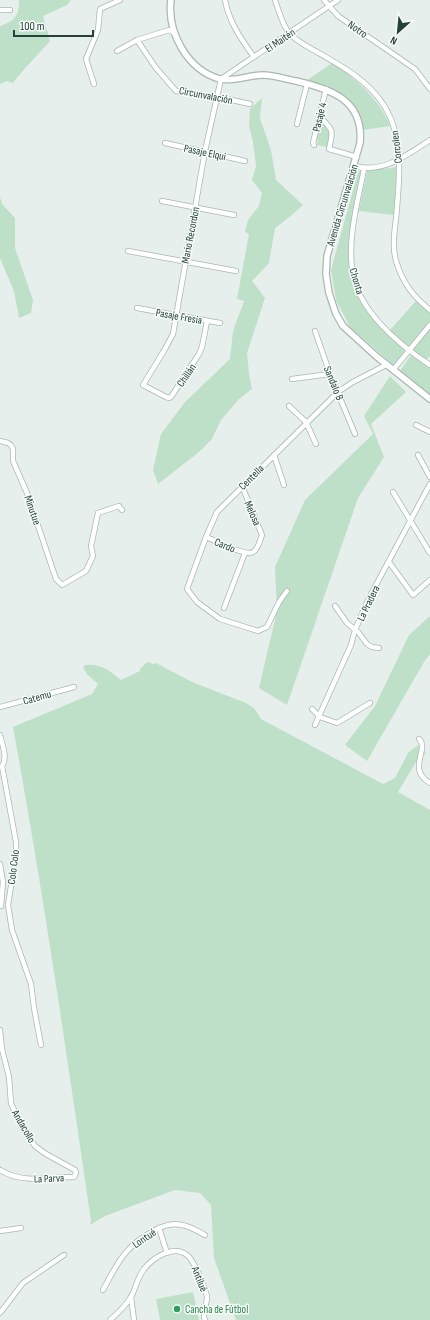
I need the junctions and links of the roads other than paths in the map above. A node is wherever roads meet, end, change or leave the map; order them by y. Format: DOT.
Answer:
graph roads {
  1 [pos="120,0"];
  2 [pos="171,0"];
  3 [pos="225,0"];
  4 [pos="275,0"];
  5 [pos="324,0"];
  6 [pos="338,0"];
  7 [pos="329,6"];
  8 [pos="0,10"];
  9 [pos="10,10"];
  10 [pos="174,33"];
  11 [pos="289,33"];
  12 [pos="137,40"];
  13 [pos="117,51"];
  14 [pos="254,57"];
  15 [pos="221,79"];
  16 [pos="94,84"];
  17 [pos="307,84"];
  18 [pos="430,89"];
  19 [pos="326,90"];
  20 [pos="218,97"];
  21 [pos="250,104"];
  22 [pos="319,116"];
  23 [pos="298,124"];
  24 [pos="430,140"];
  25 [pos="165,143"];
  26 [pos="314,145"];
  27 [pos="205,151"];
  28 [pos="357,157"];
  29 [pos="399,160"];
  30 [pos="245,161"];
  31 [pos="354,166"];
  32 [pos="364,169"];
  33 [pos="162,201"];
  34 [pos="195,208"];
  35 [pos="234,215"];
  36 [pos="128,251"];
  37 [pos="185,261"];
  38 [pos="236,271"];
  39 [pos="137,308"];
  40 [pos="430,310"];
  41 [pos="176,315"];
  42 [pos="207,321"];
  43 [pos="220,323"];
  44 [pos="430,324"];
  45 [pos="315,331"];
  46 [pos="408,350"];
  47 [pos="386,365"];
  48 [pos="430,365"];
  49 [pos="393,370"];
  50 [pos="330,374"];
  51 [pos="292,379"];
  52 [pos="143,385"];
  53 [pos="338,392"];
  54 [pos="430,400"];
  55 [pos="289,406"];
  56 [pos="306,422"];
  57 [pos="416,425"];
  58 [pos="430,432"];
  59 [pos="355,434"];
  60 [pos="0,441"];
  61 [pos="316,444"];
  62 [pos="274,455"];
  63 [pos="418,455"];
  64 [pos="430,476"];
  65 [pos="430,484"];
  66 [pos="284,485"];
  67 [pos="242,486"];
  68 [pos="393,492"];
  69 [pos="122,510"];
  70 [pos="411,521"];
  71 [pos="206,537"];
  72 [pos="245,553"];
  73 [pos="430,553"];
  74 [pos="389,562"];
  75 [pos="430,580"];
  76 [pos="287,591"];
  77 [pos="335,606"];
  78 [pos="224,608"];
  79 [pos="355,630"];
  80 [pos="379,648"];
  81 [pos="74,687"];
  82 [pos="370,703"];
  83 [pos="0,707"];
  84 [pos="312,709"];
  85 [pos="320,716"];
  86 [pos="315,725"];
  87 [pos="0,735"];
  88 [pos="419,739"];
  89 [pos="428,745"];
  90 [pos="426,755"];
  91 [pos="1,766"];
  92 [pos="428,782"];
  93 [pos="0,864"];
  94 [pos="1,906"];
  95 [pos="0,1030"];
  96 [pos="41,1045"];
  97 [pos="0,1170"];
  98 [pos="76,1176"];
  99 [pos="21,1228"];
  100 [pos="159,1228"];
  101 [pos="0,1231"];
  102 [pos="204,1235"];
  103 [pos="167,1253"];
  104 [pos="64,1255"];
  105 [pos="104,1290"];
  106 [pos="131,1297"];
  107 [pos="0,1313"];
  108 [pos="110,1320"];
  109 [pos="134,1320"];
  110 [pos="205,1320"];
  1 -- 16 [label="street"];
  2 -- 10 [label="street"];
  3 -- 14 [label="street"];
  4 -- 11 [label="street, Corcolen"];
  5 -- 7 [label="street, Notro"];
  6 -- 7 [label="street, El Maitén"];
  7 -- 11 [label="street, El Maitén"];
  7 -- 18 [label="street, Notro"];
  8 -- 9 [label="street"];
  10 -- 12 [label="street"];
  10 -- 15 [label="street"];
  11 -- 14 [label="street, El Maitén"];
  11 -- 29 [label="street, Corcolen"];
  12 -- 13 [label="street"];
  12 -- 20 [label="street, Circunvalación"];
  14 -- 15 [label="street, El Maitén"];
  15 -- 17 [label="street, Avenida Circunvalación"];
  15 -- 20 [label="street, Mario Recordon"];
  17 -- 19 [label="street, Avenida Circunvalación"];
  17 -- 23 [label="street"];
  19 -- 22 [label="street, Pasaje 4"];
  19 -- 28 [label="street, Avenida Circunvalación"];
  20 -- 21 [label="street, Circunvalación"];
  20 -- 27 [label="street, Mario Recordon"];
  22 -- 26 [label="street, Pasaje 4"];
  22 -- 28 [label="street"];
  24 -- 29 [label="street"];
  25 -- 27 [label="street, Pasaje Elqui"];
  27 -- 30 [label="street, Pasaje Elqui"];
  27 -- 34 [label="street, Mario Recordon"];
  28 -- 31 [label="street, Avenida Circunvalación"];
  29 -- 32 [label="street"];
  29 -- 40 [label="street, Corcolen"];
  31 -- 32 [label="street"];
  31 -- 47 [label="street, Avenida Circunvalación"];
  32 -- 46 [label="street, Chonta"];
  33 -- 34 [label="street"];
  34 -- 35 [label="street"];
  34 -- 37 [label="street, Mario Recordon"];
  36 -- 37 [label="street"];
  37 -- 38 [label="street"];
  37 -- 41 [label="street, Mario Recordon"];
  39 -- 41 [label="street, Pasaje Fresia"];
  41 -- 42 [label="street, Pasaje Fresia"];
  41 -- 52 [label="street, Mario Recordon"];
  42 -- 43 [label="street, Pasaje Fresia"];
  42 -- 52 [label="street, Chillán"];
  44 -- 46 [label="street"];
  45 -- 50 [label="street, Sandalo B"];
  46 -- 48 [label="street, Chonta"];
  46 -- 49 [label="street"];
  47 -- 49 [label="street, Avenida Circunvalación"];
  47 -- 53 [label="street, Centella"];
  49 -- 54 [label="street, Avenida Circunvalación"];
  50 -- 51 [label="street"];
  50 -- 53 [label="street, Sandalo B"];
  53 -- 56 [label="street, Centella"];
  53 -- 59 [label="street, Sandalo B"];
  55 -- 56 [label="street"];
  56 -- 61 [label="street"];
  56 -- 62 [label="street, Centella"];
  57 -- 58 [label="street"];
  60 -- 69 [label="street, Minutue"];
  62 -- 66 [label="street"];
  62 -- 67 [label="street, Centella"];
  63 -- 64 [label="street"];
  65 -- 70 [label="street, La Pradera"];
  67 -- 71 [label="street, Centella"];
  67 -- 72 [label="street, Melosa"];
  68 -- 70 [label="street"];
  70 -- 73 [label="street"];
  70 -- 74 [label="street, La Pradera"];
  71 -- 72 [label="street, Cardo"];
  71 -- 76 [label="street, Centella"];
  72 -- 78 [label="street"];
  74 -- 75 [label="street"];
  74 -- 79 [label="street, La Pradera"];
  77 -- 79 [label="street"];
  79 -- 80 [label="street"];
  79 -- 85 [label="street, La Pradera"];
  81 -- 83 [label="street, Catemu"];
  82 -- 85 [label="street"];
  84 -- 85 [label="street"];
  85 -- 86 [label="street, La Pradera"];
  87 -- 91 [label="street, Colo Colo"];
  88 -- 89 [label="street"];
  90 -- 92 [label="street"];
  91 -- 96 [label="street, Colo Colo"];
  93 -- 94 [label="street, Colo Colo"];
  95 -- 98 [label="street, Andacollo"];
  97 -- 98 [label="street, La Parva"];
  99 -- 101 [label="street"];
  100 -- 102 [label="street, Lontué"];
  100 -- 103 [label="street"];
  100 -- 105 [label="street, Lontué"];
  103 -- 106 [label="street"];
  103 -- 110 [label="street, Antilué"];
  104 -- 107 [label="street"];
  106 -- 108 [label="street"];
  106 -- 109 [label="street"];
}
